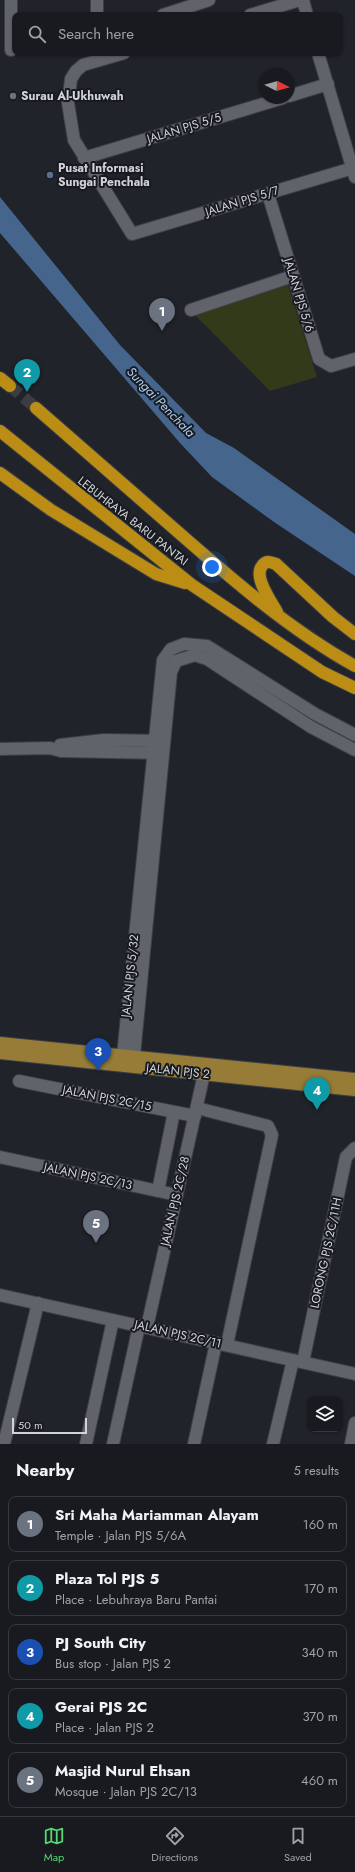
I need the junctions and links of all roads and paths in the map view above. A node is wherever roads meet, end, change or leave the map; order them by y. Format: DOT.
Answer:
graph roads {
  1 [pos="11,0"];
  2 [pos="97,0"];
  3 [pos="209,0"];
  4 [pos="301,0"];
  5 [pos="184,4"];
  6 [pos="97,12"];
  7 [pos="169,12"];
  8 [pos="260,12"];
  9 [pos="306,12"];
  10 [pos="9,50"];
  11 [pos="114,56"];
  12 [pos="319,56"];
  13 [pos="328,84"];
  14 [pos="295,94"];
  15 [pos="263,104"];
  16 [pos="84,158"];
  17 [pos="354,172"];
  18 [pos="268,194"];
  19 [pos="293,276"];
  20 [pos="190,310"];
  21 [pos="355,359"];
  22 [pos="0,378"];
  23 [pos="10,386"];
  24 [pos="36,408"];
  25 [pos="0,431"];
  26 [pos="0,473"];
  27 [pos="192,585"];
  28 [pos="280,617"];
  29 [pos="355,634"];
  30 [pos="355,666"];
  31 [pos="355,688"];
  32 [pos="355,735"];
  33 [pos="159,741"];
  34 [pos="50,748"];
  35 [pos="2,750"];
  36 [pos="355,750"];
  37 [pos="158,753"];
  38 [pos="0,1043"];
  39 [pos="0,1053"];
  40 [pos="128,1061"];
  41 [pos="204,1074"];
  42 [pos="355,1079"];
  43 [pos="19,1080"];
  44 [pos="355,1090"];
  45 [pos="174,1112"];
  46 [pos="196,1112"];
  47 [pos="355,1148"];
  48 [pos="0,1157"];
  49 [pos="158,1190"];
  50 [pos="177,1194"];
  51 [pos="0,1295"];
  52 [pos="38,1303"];
  53 [pos="113,1320"];
  54 [pos="143,1326"];
  55 [pos="221,1344"];
  56 [pos="298,1361"];
  57 [pos="355,1374"];
  58 [pos="355,1423"];
  59 [pos="4,1444"];
  60 [pos="86,1444"];
  61 [pos="113,1444"];
  62 [pos="194,1444"];
  63 [pos="274,1444"];
  64 [pos="351,1444"];
  1 -- 10 [label="street"];
  2 -- 6 [label="street"];
  3 -- 5 [label="street"];
  4 -- 8 [label="street"];
  4 -- 9 [label="street"];
  5 -- 7 [label="street"];
  11 -- 16 [label="street"];
  12 -- 13 [label="street"];
  13 -- 14 [label="street"];
  13 -- 17 [label="street"];
  15 -- 16 [label="street, JALAN PJS 5/5"];
  16 -- 18 [label="street, JALAN PJS 5/7"];
  17 -- 18 [label="street, JALAN PJS 5/7"];
  18 -- 19 [label="street, JALAN PJS 5/6"];
  19 -- 20 [label="street"];
  19 -- 21 [label="street, JALAN PJS 5/6"];
  22 -- 23 [label="highway"];
  24 -- 28 [label="highway, LEBUHRAYA BARU PANTAI"];
  25 -- 27 [label="highway, LEBUHRAYA BARU PANTAI"];
  26 -- 27 [label="highway"];
  27 -- 31 [label="highway, LEBUHRAYA BARU PANTAI"];
  28 -- 29 [label="highway"];
  28 -- 30 [label="highway, LEBUHRAYA BARU PANTAI"];
  32 -- 33 [label="street"];
  33 -- 34 [label="street"];
  33 -- 36 [label="street"];
  33 -- 37 [label="street, JALAN PJS 5/32"];
  34 -- 35 [label="street"];
  34 -- 37 [label="street"];
  37 -- 40 [label="street, JALAN PJS 5/32"];
  38 -- 40 [label="main road, JALAN PJS 2"];
  39 -- 40 [label="main road, JALAN PJS 2"];
  40 -- 41 [label="main road, JALAN PJS 2"];
  40 -- 42 [label="main road, JALAN PJS 2"];
  41 -- 44 [label="main road, JALAN PJS 2"];
  41 -- 46 [label="street, JALAN PJS 2C/28"];
  43 -- 45 [label="street, JALAN PJS 2C/15"];
  45 -- 46 [label="street, JALAN PJS 2C/15"];
  45 -- 49 [label="street"];
  46 -- 50 [label="street, JALAN PJS 2C/28"];
  46 -- 55 [label="street, JALAN PJS 2C/15"];
  47 -- 56 [label="street, LORONG PJS 2C/11H"];
  48 -- 49 [label="street, JALAN PJS 2C/13"];
  49 -- 50 [label="street, JALAN PJS 2C/13"];
  50 -- 54 [label="street, JALAN PJS 2C/28"];
  51 -- 52 [label="street, JALAN PJS 2C/11"];
  52 -- 53 [label="street, JALAN PJS 2C/11"];
  52 -- 59 [label="street"];
  53 -- 54 [label="street, JALAN PJS 2C/11"];
  53 -- 60 [label="street"];
  54 -- 55 [label="street, JALAN PJS 2C/11"];
  54 -- 61 [label="street, JALAN PJS 2C/28"];
  55 -- 56 [label="street, JALAN PJS 2C/11"];
  55 -- 62 [label="street"];
  56 -- 57 [label="street, JALAN PJS 2C/11"];
  56 -- 63 [label="street, LORONG PJS 2C/11H"];
  58 -- 64 [label="street"];
}
